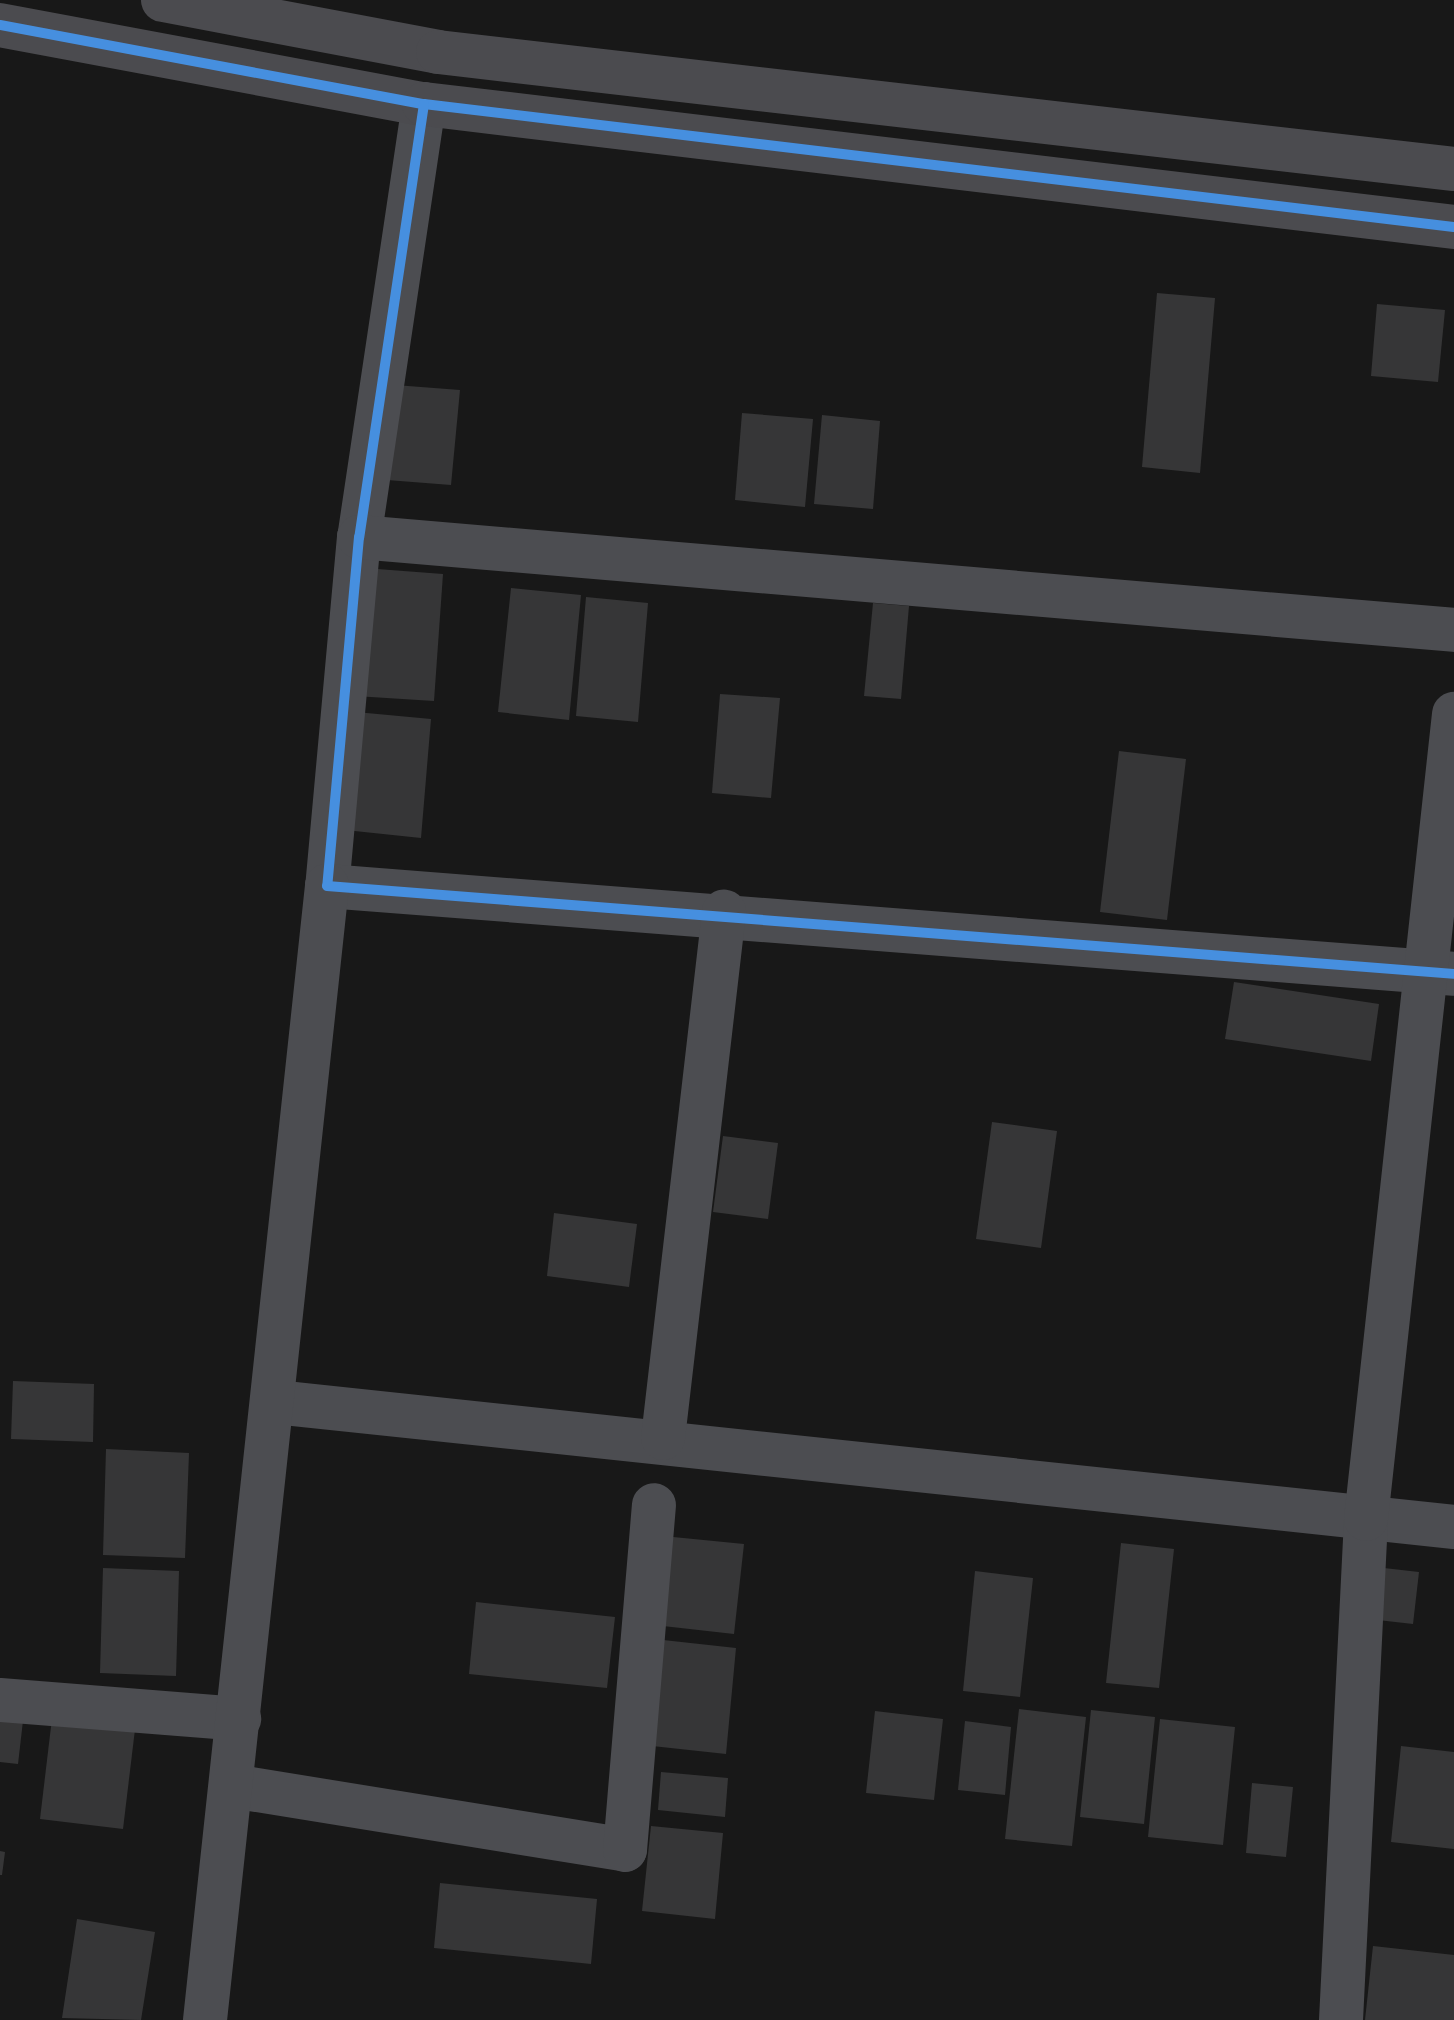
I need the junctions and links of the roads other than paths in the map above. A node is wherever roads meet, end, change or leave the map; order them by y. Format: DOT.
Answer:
graph roads {
  1 [pos="163,0"];
  2 [pos="0,25"];
  3 [pos="424,104"];
  4 [pos="1454,169"];
  5 [pos="1454,227"];
  6 [pos="359,537"];
  7 [pos="1454,630"];
  8 [pos="1454,714"];
  9 [pos="327,886"];
  10 [pos="724,912"];
  11 [pos="1437,972"];
  12 [pos="275,1402"];
  13 [pos="663,1438"];
  14 [pos="654,1505"];
  15 [pos="1366,1519"];
  16 [pos="1454,1527"];
  17 [pos="0,1700"];
  18 [pos="239,1719"];
  19 [pos="232,1786"];
  20 [pos="205,2020"];
  21 [pos="1341,2020"];
  1 -- 4 [label="street"];
  2 -- 3 [label="street"];
  3 -- 5 [label="street"];
  3 -- 6 [label="street"];
  6 -- 7 [label="street"];
  6 -- 9 [label="street"];
  8 -- 11 [label="street"];
  9 -- 10 [label="street"];
  9 -- 12 [label="street"];
  10 -- 11 [label="street"];
  10 -- 13 [label="street"];
  11 -- 15 [label="street"];
  12 -- 13 [label="street"];
  12 -- 18 [label="street"];
  13 -- 15 [label="street"];
  14 -- 19 [label="street"];
  15 -- 16 [label="street"];
  15 -- 21 [label="street"];
  17 -- 18 [label="street"];
  18 -- 19 [label="street"];
  19 -- 20 [label="street"];
}
